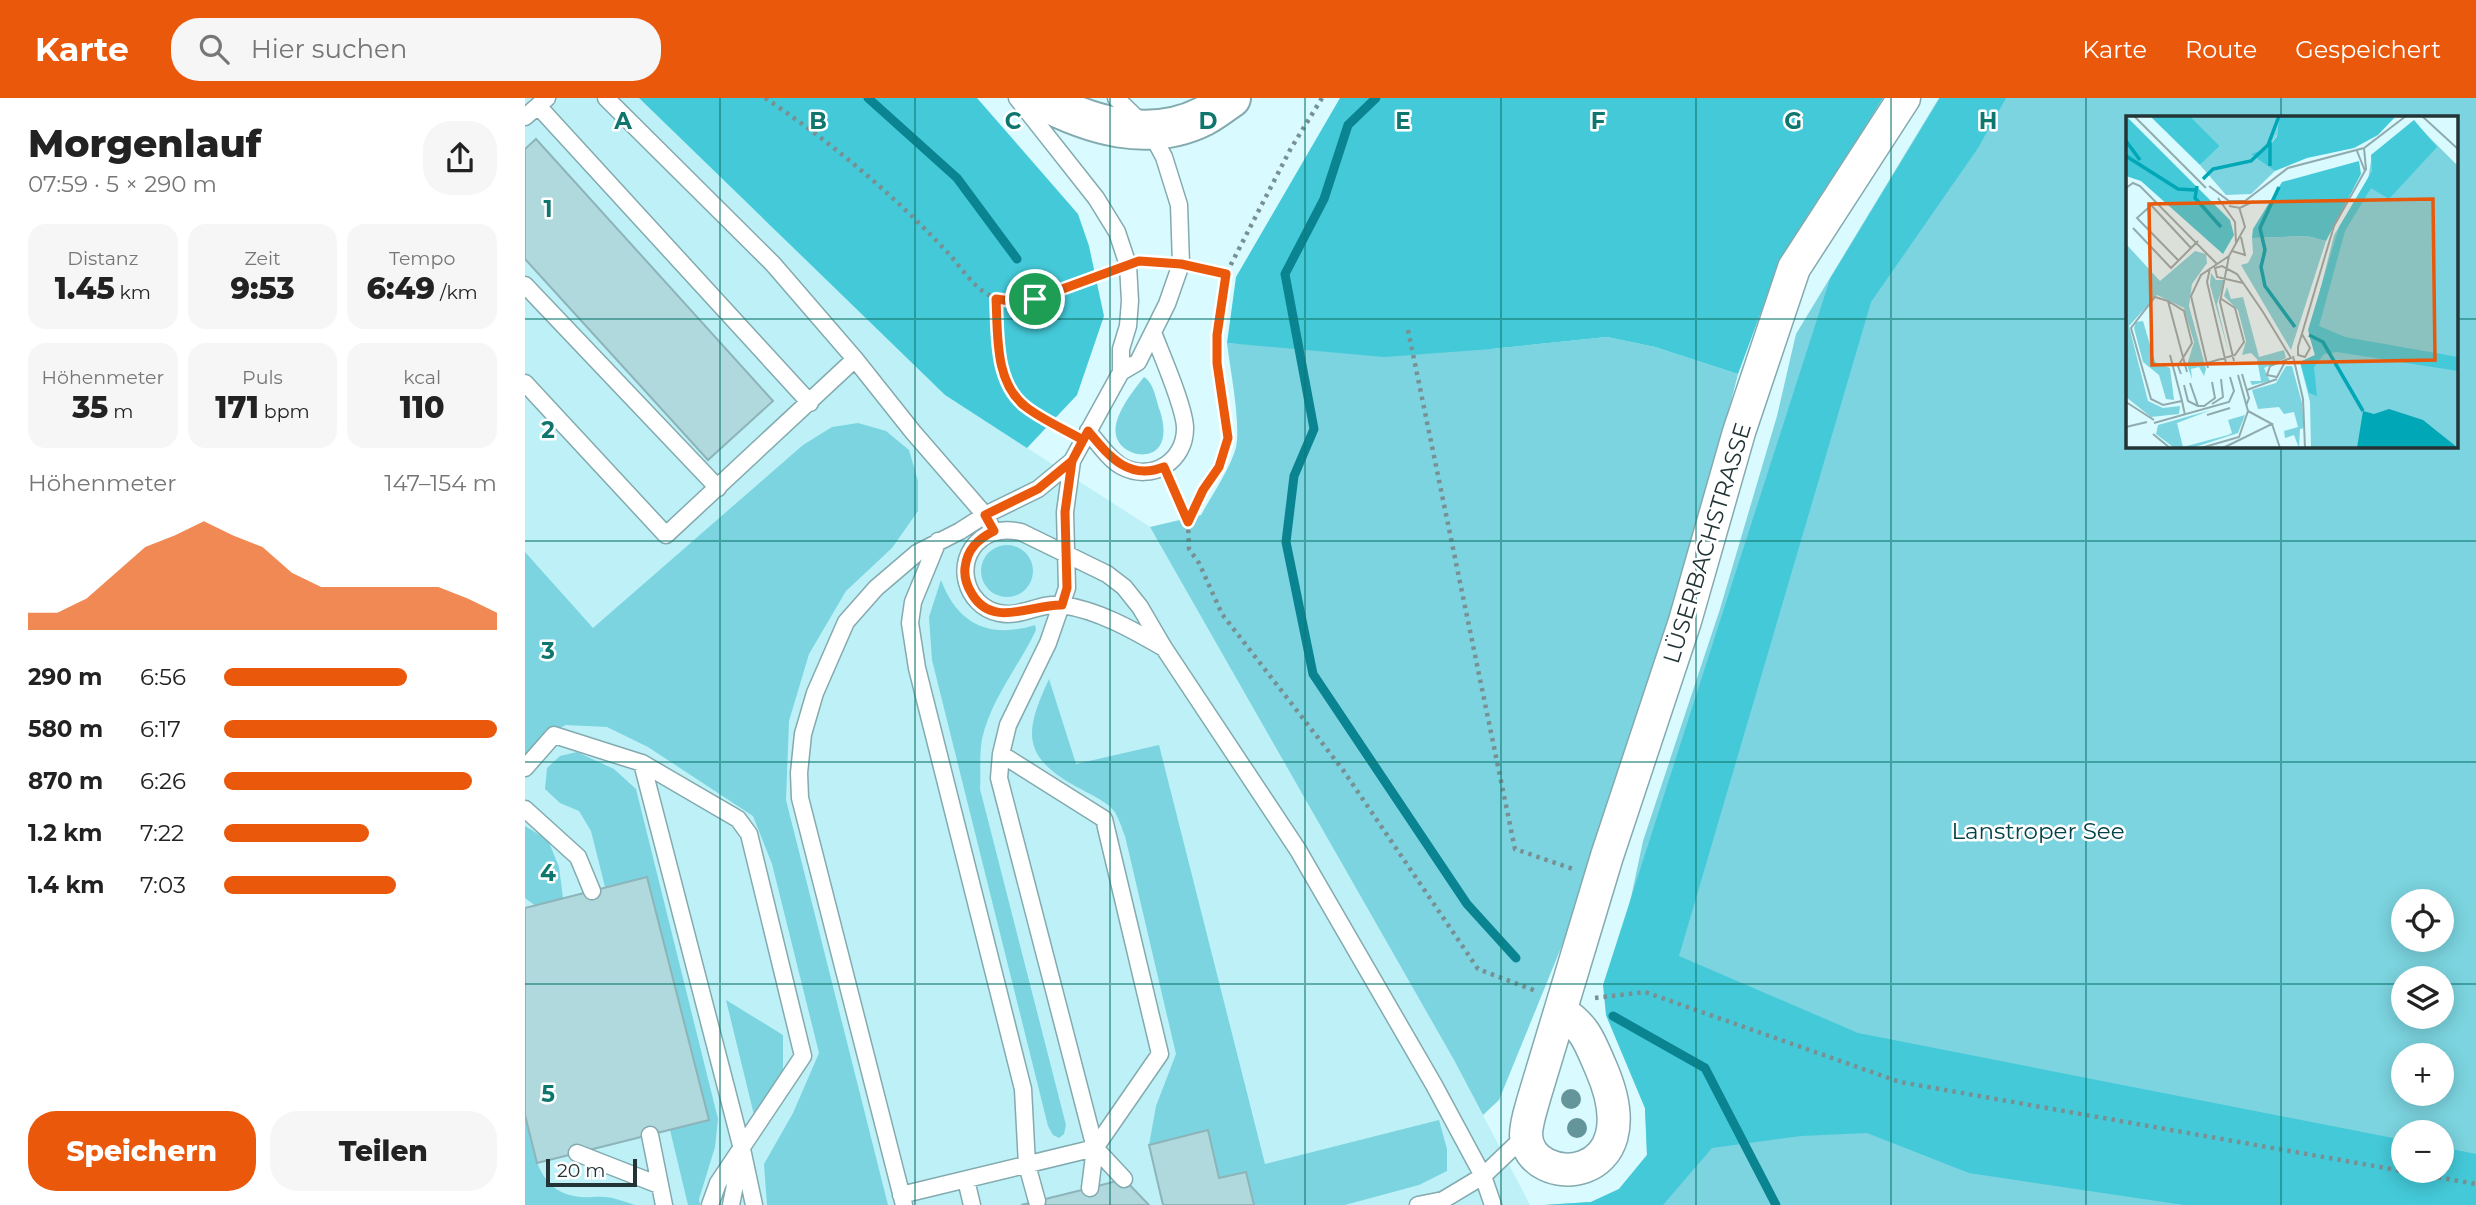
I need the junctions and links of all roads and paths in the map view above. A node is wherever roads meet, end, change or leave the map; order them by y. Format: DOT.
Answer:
graph roads {
  1 [pos="606,98"];
  2 [pos="765,98"];
  3 [pos="1017,98"];
  4 [pos="1038,98"];
  5 [pos="1117,98"];
  6 [pos="1231,98"];
  7 [pos="1322,98"];
  8 [pos="1904,98"];
  9 [pos="542,102"];
  10 [pos="525,117"];
  11 [pos="1150,131"];
  12 [pos="1181,264"];
  13 [pos="1128,265"];
  14 [pos="1226,274"];
  15 [pos="525,285"];
  16 [pos="996,299"];
  17 [pos="1408,330"];
  18 [pos="1154,335"];
  19 [pos="855,359"];
  20 [pos="1122,372"];
  21 [pos="525,383"];
  22 [pos="810,402"];
  23 [pos="1085,435"];
  24 [pos="1072,461"];
  25 [pos="1164,467"];
  26 [pos="718,488"];
  27 [pos="985,515"];
  28 [pos="1188,522"];
  29 [pos="994,531"];
  30 [pos="938,541"];
  31 [pos="1065,553"];
  32 [pos="1062,605"];
  33 [pos="1164,648"];
  34 [pos="1000,754"];
  35 [pos="642,763"];
  36 [pos="525,768"];
  37 [pos="525,808"];
  38 [pos="1601,878"];
  39 [pos="592,891"];
  40 [pos="1563,1007"];
  41 [pos="650,1135"];
  42 [pos="1526,1135"];
  43 [pos="1095,1148"];
  44 [pos="742,1149"];
  45 [pos="577,1153"];
  46 [pos="1027,1165"];
  47 [pos="1483,1176"];
  48 [pos="1124,1179"];
  49 [pos="965,1180"];
  50 [pos="2476,1184"];
  51 [pos="659,1185"];
  52 [pos="1090,1188"];
  53 [pos="903,1200"];
  54 [pos="1037,1201"];
  55 [pos="1442,1202"];
  56 [pos="664,1205"];
  57 [pos="710,1205"];
  58 [pos="731,1205"];
  59 [pos="754,1205"];
  60 [pos="972,1205"];
  61 [pos="1418,1205"];
  62 [pos="1493,1205"];
  1 -- 19 [label="lane"];
  2 -- 16 [label="path"];
  3 -- 13 [label="lane"];
  4 -- 11 [label="main road"];
  5 -- 11 [label="lane"];
  6 -- 11 [label="main road"];
  7 -- 14 [label="path"];
  8 -- 38 [label="street, LÜSERBACHSTRASSE"];
  9 -- 10 [label="lane"];
  9 -- 22 [label="lane"];
  11 -- 12 [label="lane"];
  12 -- 14 [label="path"];
  12 -- 18 [label="lane"];
  13 -- 16 [label="path"];
  13 -- 20 [label="lane"];
  14 -- 28 [label="path"];
  15 -- 26 [label="lane"];
  16 -- 23 [label="path"];
  17 -- 38 [label="path"];
  18 -- 20 [label="lane"];
  18 -- 25 [label="lane"];
  19 -- 22 [label="lane"];
  19 -- 27 [label="lane"];
  20 -- 23 [label="lane"];
  21 -- 26 [label="lane"];
  22 -- 26 [label="lane"];
  23 -- 24 [label="lane"];
  23 -- 25 [label="lane"];
  24 -- 27 [label="lane"];
  24 -- 31 [label="lane"];
  25 -- 28 [label="path"];
  27 -- 29 [label="lane"];
  27 -- 30 [label="lane"];
  28 -- 40 [label="path"];
  29 -- 31 [label="lane"];
  29 -- 32 [label="lane"];
  30 -- 46 [label="lane"];
  30 -- 53 [label="lane"];
  31 -- 32 [label="lane"];
  31 -- 33 [label="lane"];
  32 -- 33 [label="lane"];
  32 -- 34 [label="lane"];
  33 -- 47 [label="lane"];
  34 -- 43 [label="lane"];
  34 -- 43 [label="lane"];
  35 -- 36 [label="lane"];
  35 -- 44 [label="lane"];
  35 -- 44 [label="lane"];
  37 -- 39 [label="lane"];
  38 -- 40 [label="street, LÜSERBACHSTRASSE"];
  40 -- 42 [label="street, LÜSERBACHSTRASSE"];
  40 -- 42 [label="street"];
  40 -- 50 [label="path"];
  41 -- 51 [label="lane"];
  42 -- 47 [label="lane"];
  43 -- 46 [label="lane"];
  43 -- 48 [label="lane"];
  43 -- 52 [label="lane"];
  44 -- 57 [label="lane"];
  44 -- 58 [label="lane"];
  44 -- 59 [label="lane"];
  45 -- 51 [label="lane"];
  46 -- 49 [label="lane"];
  46 -- 54 [label="lane"];
  47 -- 55 [label="lane"];
  47 -- 62 [label="lane"];
  49 -- 53 [label="lane"];
  49 -- 60 [label="lane"];
  51 -- 56 [label="lane"];
  55 -- 61 [label="lane"];
}
